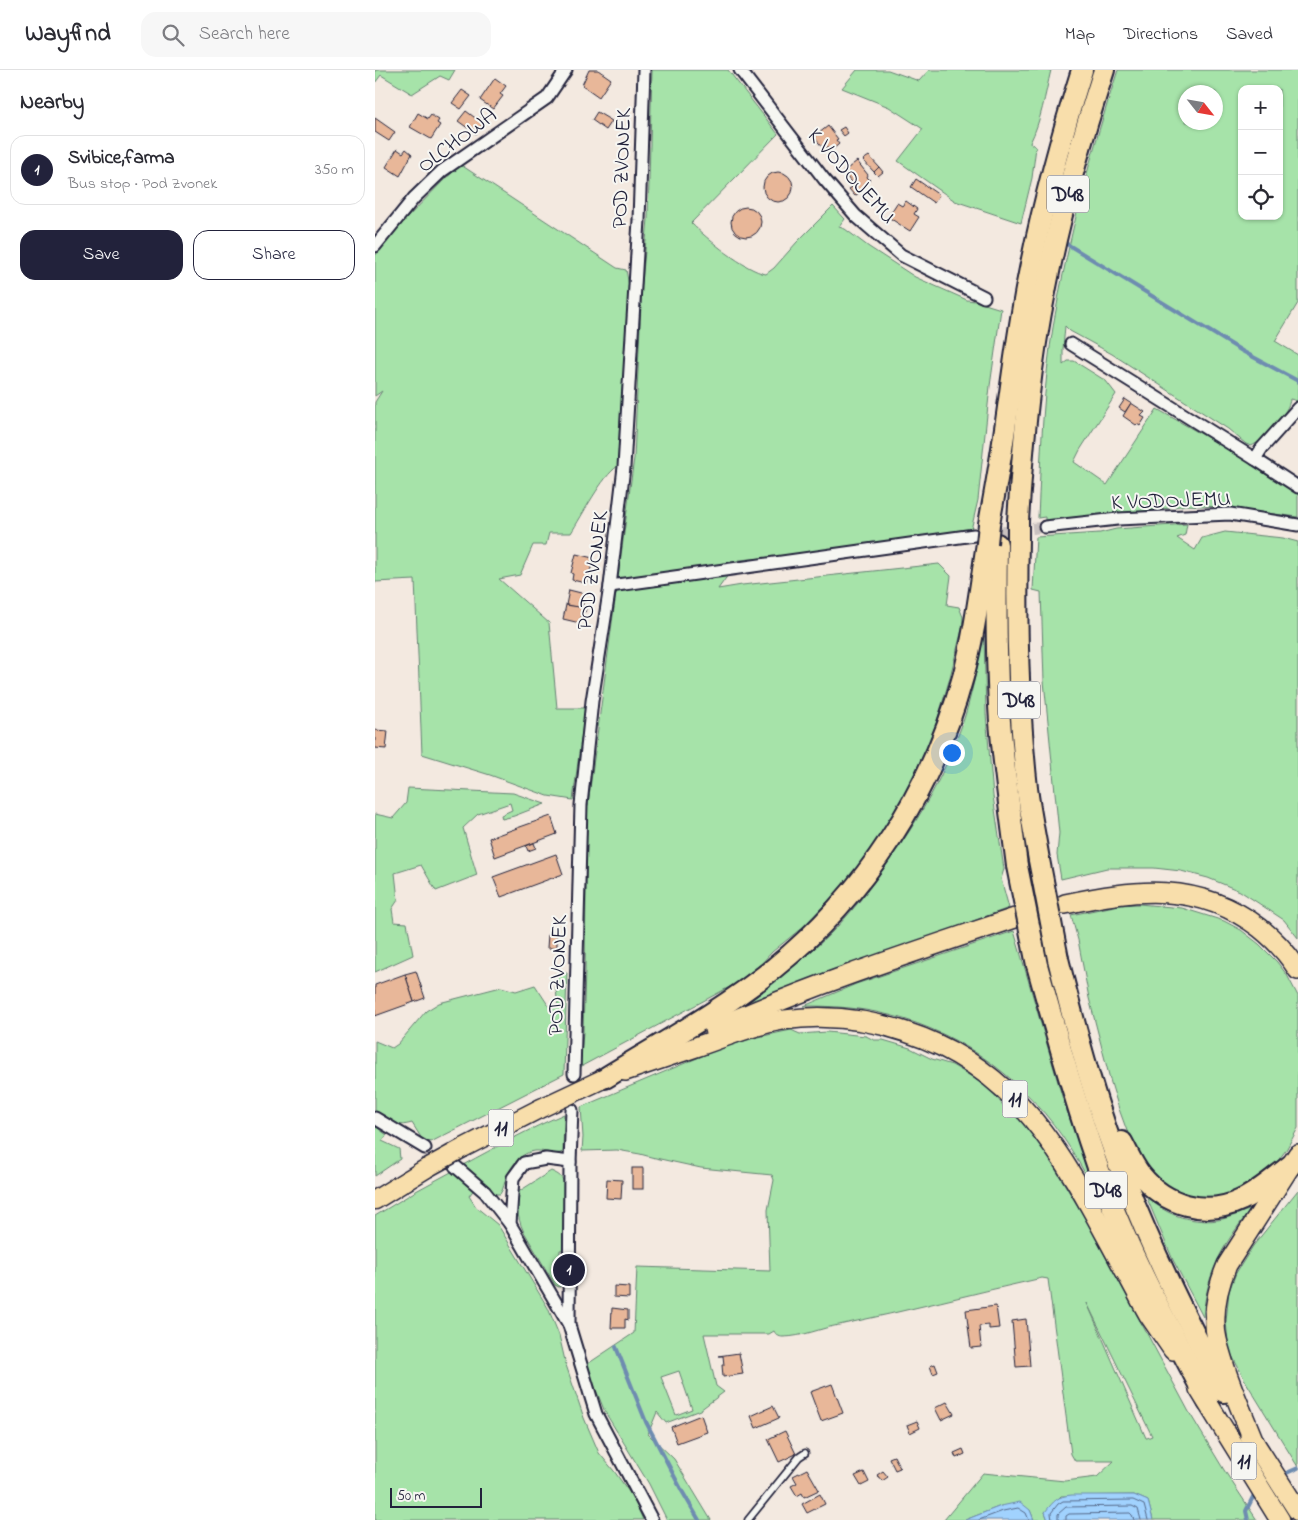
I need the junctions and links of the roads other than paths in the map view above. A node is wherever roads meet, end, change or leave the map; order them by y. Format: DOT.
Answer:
graph roads {
  1 [pos="566,70"];
  2 [pos="644,70"];
  3 [pos="740,70"];
  4 [pos="1082,70"];
  5 [pos="1104,70"];
  6 [pos="375,246"];
  7 [pos="983,297"];
  8 [pos="1071,344"];
  9 [pos="1298,408"];
  10 [pos="1255,459"];
  11 [pos="1298,487"];
  12 [pos="1298,525"];
  13 [pos="1045,526"];
  14 [pos="989,534"];
  15 [pos="610,586"];
  16 [pos="1065,904"];
  17 [pos="1015,918"];
  18 [pos="1298,970"];
  19 [pos="1087,1070"];
  20 [pos="574,1074"];
  21 [pos="605,1078"];
  22 [pos="572,1110"];
  23 [pos="375,1118"];
  24 [pos="425,1148"];
  25 [pos="1295,1160"];
  26 [pos="570,1162"];
  27 [pos="455,1166"];
  28 [pos="375,1200"];
  29 [pos="510,1224"];
  30 [pos="569,1325"];
  31 [pos="1221,1394"];
  32 [pos="805,1453"];
  33 [pos="1298,1511"];
  34 [pos="652,1520"];
  35 [pos="748,1520"];
  36 [pos="1280,1520"];
  1 -- 6 [label="street, OLCHOWA"];
  2 -- 15 [label="street, POD ZVONEK"];
  3 -- 7 [label="street, K VODOJEMU"];
  4 -- 14 [label="highway, D48"];
  5 -- 19 [label="highway, D48, bridge"];
  8 -- 10 [label="street"];
  9 -- 10 [label="street"];
  10 -- 11 [label="street"];
  12 -- 13 [label="street, K VODOJEMU"];
  14 -- 15 [label="street"];
  14 -- 21 [label="highway"];
  14 -- 31 [label="highway, D48, bridge"];
  15 -- 20 [label="street, POD ZVONEK"];
  16 -- 18 [label="highway"];
  17 -- 21 [label="highway, 11"];
  19 -- 25 [label="highway"];
  19 -- 31 [label="highway, D48"];
  21 -- 28 [label="main road, 11, bridge"];
  21 -- 31 [label="highway, 11"];
  22 -- 26 [label="street"];
  23 -- 24 [label="street"];
  25 -- 31 [label="highway, 11"];
  26 -- 29 [label="street"];
  26 -- 30 [label="street"];
  27 -- 29 [label="street"];
  29 -- 30 [label="street"];
  30 -- 34 [label="street"];
  31 -- 33 [label="highway"];
  31 -- 36 [label="highway, 11"];
  32 -- 35 [label="lane"];
}
